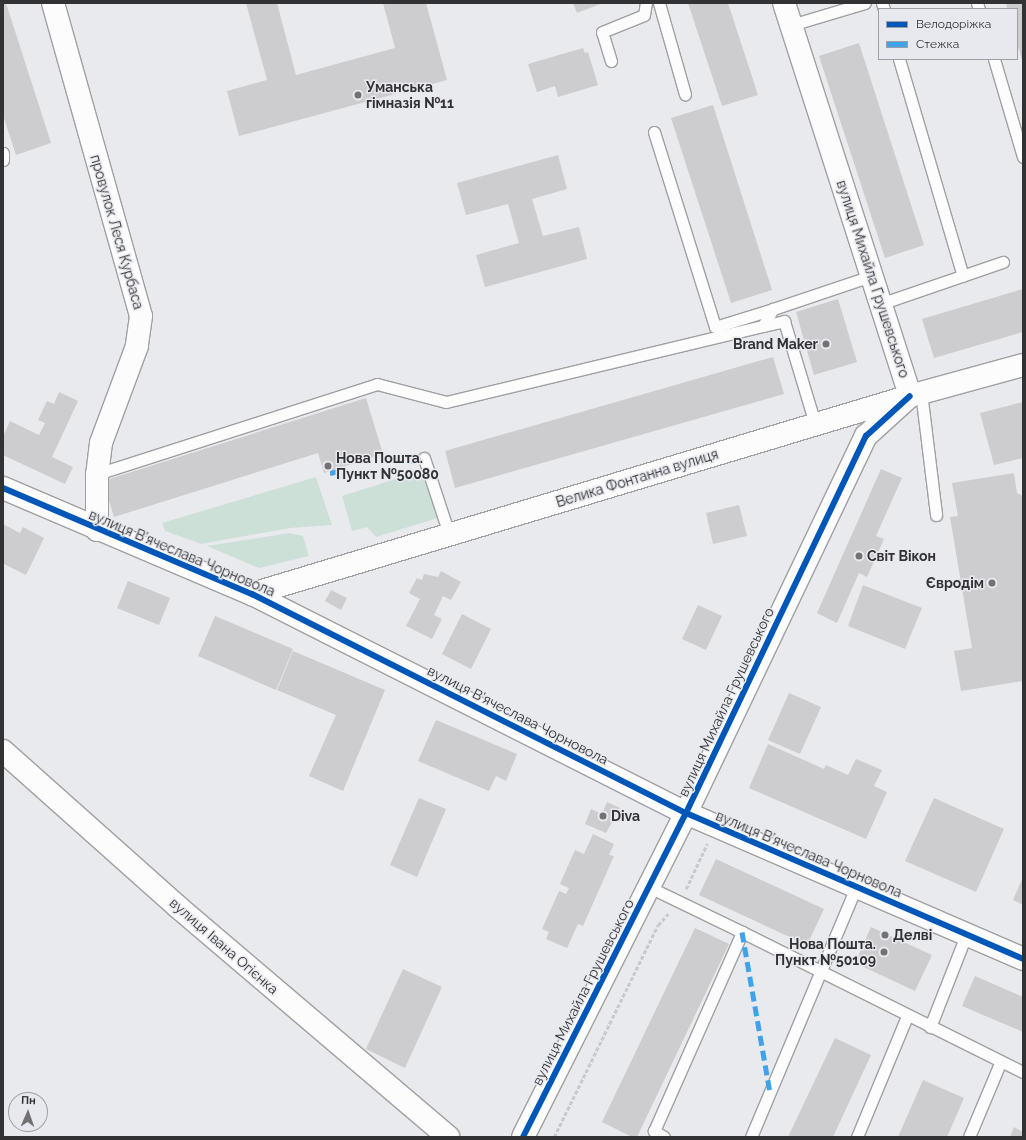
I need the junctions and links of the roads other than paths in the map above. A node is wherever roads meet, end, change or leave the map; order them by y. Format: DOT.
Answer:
graph roads {
  1 [pos="53,3"];
  2 [pos="646,3"];
  3 [pos="659,3"];
  4 [pos="784,3"];
  5 [pos="865,3"];
  6 [pos="791,25"];
  7 [pos="899,60"];
  8 [pos="994,60"];
  9 [pos="611,61"];
  10 [pos="685,94"];
  11 [pos="654,132"];
  12 [pos="3,153"];
  13 [pos="1023,157"];
  14 [pos="3,160"];
  15 [pos="1003,262"];
  16 [pos="871,276"];
  17 [pos="963,276"];
  18 [pos="880,304"];
  19 [pos="773,308"];
  20 [pos="763,326"];
  21 [pos="1023,366"];
  22 [pos="916,394"];
  23 [pos="815,424"];
  24 [pos="424,458"];
  25 [pos="97,474"];
  26 [pos="3,488"];
  27 [pos="936,515"];
  28 [pos="97,530"];
  29 [pos="449,534"];
  30 [pos="252,594"];
  31 [pos="3,750"];
  32 [pos="686,813"];
  33 [pos="649,887"];
  34 [pos="856,887"];
  35 [pos="742,932"];
  36 [pos="966,934"];
  37 [pos="1023,959"];
  38 [pos="820,974"];
  39 [pos="908,1016"];
  40 [pos="930,1027"];
  41 [pos="1001,1062"];
  42 [pos="1023,1072"];
  43 [pos="448,1137"];
  44 [pos="523,1137"];
  45 [pos="664,1137"];
  46 [pos="751,1137"];
  47 [pos="857,1137"];
  48 [pos="969,1137"];
  1 -- 25 [label="street, провулок Леся Курбаса"];
  2 -- 9 [label="lane"];
  3 -- 10 [label="lane"];
  4 -- 6 [label="street, вулиця Михайла Грушевського"];
  5 -- 6 [label="lane"];
  6 -- 16 [label="street, вулиця Михайла Грушевського"];
  7 -- 17 [label="lane"];
  8 -- 13 [label="lane"];
  11 -- 19 [label="lane"];
  12 -- 14 [label="lane"];
  15 -- 17 [label="lane"];
  16 -- 18 [label="street, вулиця Михайла Грушевського"];
  16 -- 19 [label="lane"];
  17 -- 18 [label="lane"];
  18 -- 22 [label="street, вулиця Михайла Грушевського"];
  19 -- 20 [label="lane"];
  20 -- 23 [label="lane"];
  20 -- 25 [label="lane"];
  21 -- 22 [label="street, Велика Фонтанна вулиця"];
  22 -- 23 [label="street, Велика Фонтанна вулиця"];
  22 -- 27 [label="lane"];
  22 -- 32 [label="street, вулиця Михайла Грушевського"];
  23 -- 29 [label="street, Велика Фонтанна вулиця"];
  24 -- 29 [label="lane"];
  25 -- 28 [label="street, провулок Леся Курбаса"];
  26 -- 28 [label="street, вулиця В’ячеслава Чорновола"];
  28 -- 30 [label="street, вулиця В’ячеслава Чорновола"];
  29 -- 30 [label="street, Велика Фонтанна вулиця"];
  30 -- 32 [label="street, вулиця В’ячеслава Чорновола"];
  31 -- 43 [label="street, вулиця Івана Огієнка"];
  32 -- 33 [label="street, вулиця Михайла Грушевського"];
  32 -- 34 [label="street, вулиця В’ячеслава Чорновола"];
  33 -- 35 [label="lane"];
  33 -- 44 [label="street, вулиця Михайла Грушевського"];
  34 -- 36 [label="street, вулиця В’ячеслава Чорновола"];
  34 -- 38 [label="lane"];
  35 -- 38 [label="lane"];
  35 -- 45 [label="lane"];
  36 -- 37 [label="street, вулиця В’ячеслава Чорновола"];
  36 -- 40 [label="lane"];
  38 -- 39 [label="lane"];
  38 -- 46 [label="lane"];
  39 -- 40 [label="lane"];
  39 -- 47 [label="lane"];
  40 -- 41 [label="lane"];
  41 -- 42 [label="lane"];
  41 -- 48 [label="lane"];
}
